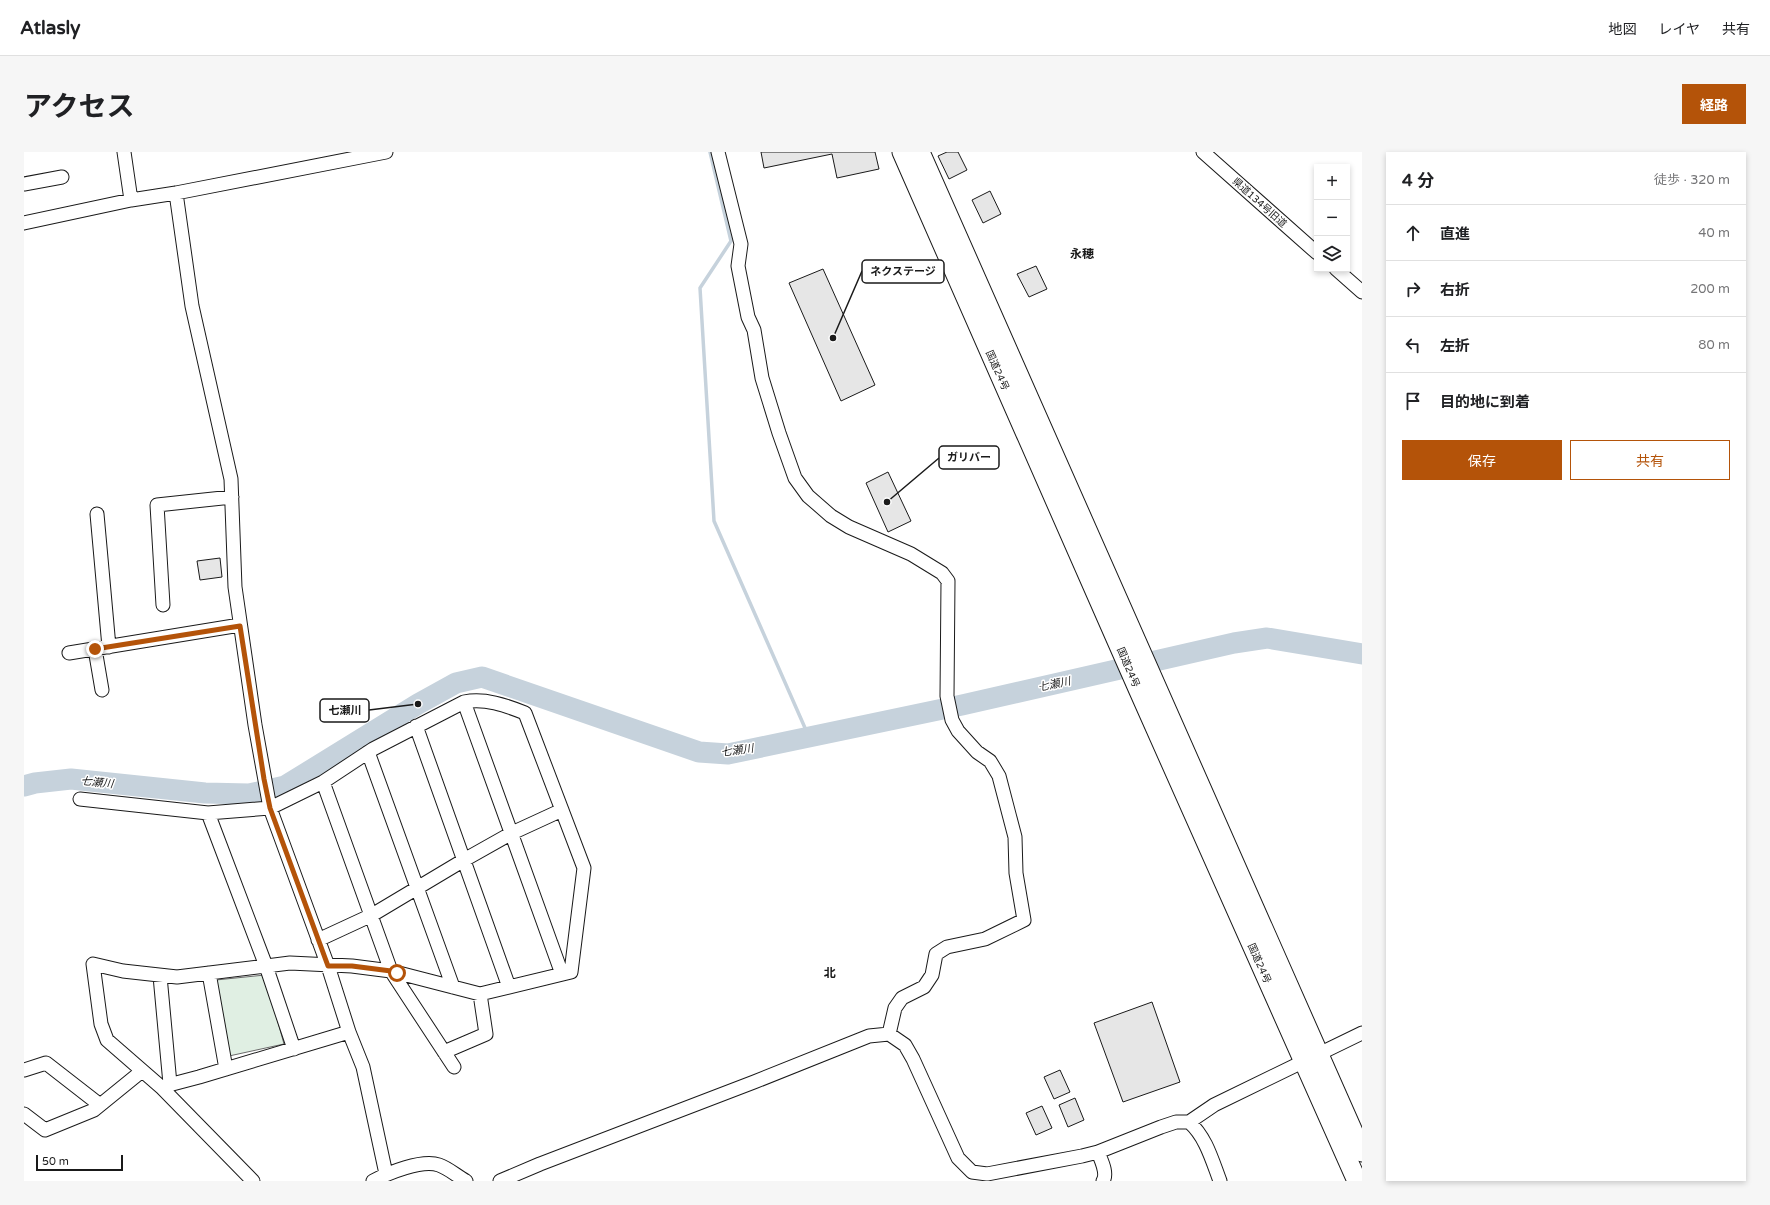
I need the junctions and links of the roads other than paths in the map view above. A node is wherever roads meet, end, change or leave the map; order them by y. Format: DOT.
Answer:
graph roads {
  1 [pos="124,152"];
  2 [pos="386,152"];
  3 [pos="718,152"];
  4 [pos="902,152"];
  5 [pos="920,152"];
  6 [pos="1203,152"];
  7 [pos="62,177"];
  8 [pos="24,184"];
  9 [pos="176,193"];
  10 [pos="131,200"];
  11 [pos="24,223"];
  12 [pos="1314,250"];
  13 [pos="1339,272"];
  14 [pos="1362,292"];
  15 [pos="232,498"];
  16 [pos="97,514"];
  17 [pos="163,605"];
  18 [pos="1117,619"];
  19 [pos="240,626"];
  20 [pos="109,647"];
  21 [pos="95,649"];
  22 [pos="69,654"];
  23 [pos="102,690"];
  24 [pos="464,702"];
  25 [pos="416,726"];
  26 [pos="368,752"];
  27 [pos="323,782"];
  28 [pos="80,799"];
  29 [pos="270,808"];
  30 [pos="562,810"];
  31 [pos="208,814"];
  32 [pos="512,833"];
  33 [pos="464,860"];
  34 [pos="418,887"];
  35 [pos="372,915"];
  36 [pos="318,940"];
  37 [pos="266,966"];
  38 [pos="328,966"];
  39 [pos="391,971"];
  40 [pos="209,973"];
  41 [pos="562,974"];
  42 [pos="160,976"];
  43 [pos="453,987"];
  44 [pos="509,987"];
  45 [pos="480,994"];
  46 [pos="349,1032"];
  47 [pos="1362,1033"];
  48 [pos="889,1034"];
  49 [pos="294,1049"];
  50 [pos="444,1052"];
  51 [pos="1311,1058"];
  52 [pos="454,1067"];
  53 [pos="226,1069"];
  54 [pos="24,1070"];
  55 [pos="142,1071"];
  56 [pos="165,1085"];
  57 [pos="100,1104"];
  58 [pos="24,1114"];
  59 [pos="1189,1122"];
  60 [pos="1098,1152"];
  61 [pos="1362,1152"];
  62 [pos="386,1174"];
  63 [pos="253,1181"];
  64 [pos="373,1181"];
  65 [pos="466,1181"];
  66 [pos="500,1181"];
  67 [pos="1103,1181"];
  68 [pos="1220,1181"];
  69 [pos="1357,1181"];
  1 -- 10 [label="street"];
  2 -- 9 [label="street"];
  3 -- 48 [label="street"];
  4 -- 18 [label="highway, 国道24号"];
  5 -- 18 [label="highway, 国道24号"];
  6 -- 12 [label="street, 県道134号旧道"];
  7 -- 8 [label="street"];
  9 -- 10 [label="street"];
  9 -- 15 [label="street"];
  10 -- 11 [label="street"];
  13 -- 14 [label="street"];
  15 -- 17 [label="street"];
  15 -- 19 [label="street"];
  16 -- 20 [label="street"];
  18 -- 51 [label="highway, 国道24号"];
  19 -- 20 [label="street"];
  19 -- 29 [label="street"];
  20 -- 21 [label="street"];
  21 -- 22 [label="street"];
  21 -- 23 [label="street"];
  24 -- 25 [label="street"];
  24 -- 30 [label="street"];
  24 -- 32 [label="street"];
  25 -- 26 [label="street"];
  25 -- 33 [label="street"];
  26 -- 27 [label="street"];
  26 -- 34 [label="street"];
  27 -- 29 [label="street"];
  27 -- 35 [label="street"];
  28 -- 31 [label="street"];
  29 -- 31 [label="street"];
  29 -- 36 [label="street"];
  30 -- 32 [label="street"];
  30 -- 41 [label="street"];
  31 -- 37 [label="street"];
  32 -- 33 [label="street"];
  32 -- 41 [label="street"];
  33 -- 34 [label="street"];
  33 -- 44 [label="street"];
  34 -- 35 [label="street"];
  34 -- 43 [label="street"];
  35 -- 36 [label="street"];
  35 -- 39 [label="street"];
  36 -- 38 [label="street"];
  37 -- 38 [label="street"];
  37 -- 40 [label="street"];
  37 -- 49 [label="street"];
  38 -- 39 [label="street"];
  38 -- 46 [label="street"];
  39 -- 43 [label="street"];
  39 -- 50 [label="street"];
  40 -- 42 [label="street"];
  40 -- 53 [label="street"];
  41 -- 44 [label="street"];
  42 -- 55 [label="street"];
  42 -- 56 [label="street"];
  43 -- 45 [label="street"];
  44 -- 45 [label="street"];
  45 -- 50 [label="street"];
  46 -- 49 [label="street"];
  46 -- 62 [label="street"];
  47 -- 51 [label="street"];
  48 -- 60 [label="street"];
  48 -- 66 [label="street"];
  49 -- 53 [label="street"];
  50 -- 52 [label="street"];
  51 -- 59 [label="street"];
  51 -- 61 [label="highway, 国道24号"];
  51 -- 69 [label="highway, 国道24号"];
  53 -- 56 [label="street"];
  54 -- 57 [label="street"];
  55 -- 56 [label="street"];
  55 -- 57 [label="street"];
  56 -- 63 [label="street"];
  57 -- 58 [label="street"];
  59 -- 60 [label="street"];
  59 -- 68 [label="street"];
  60 -- 67 [label="street"];
  62 -- 64 [label="street"];
  62 -- 65 [label="street"];
}
